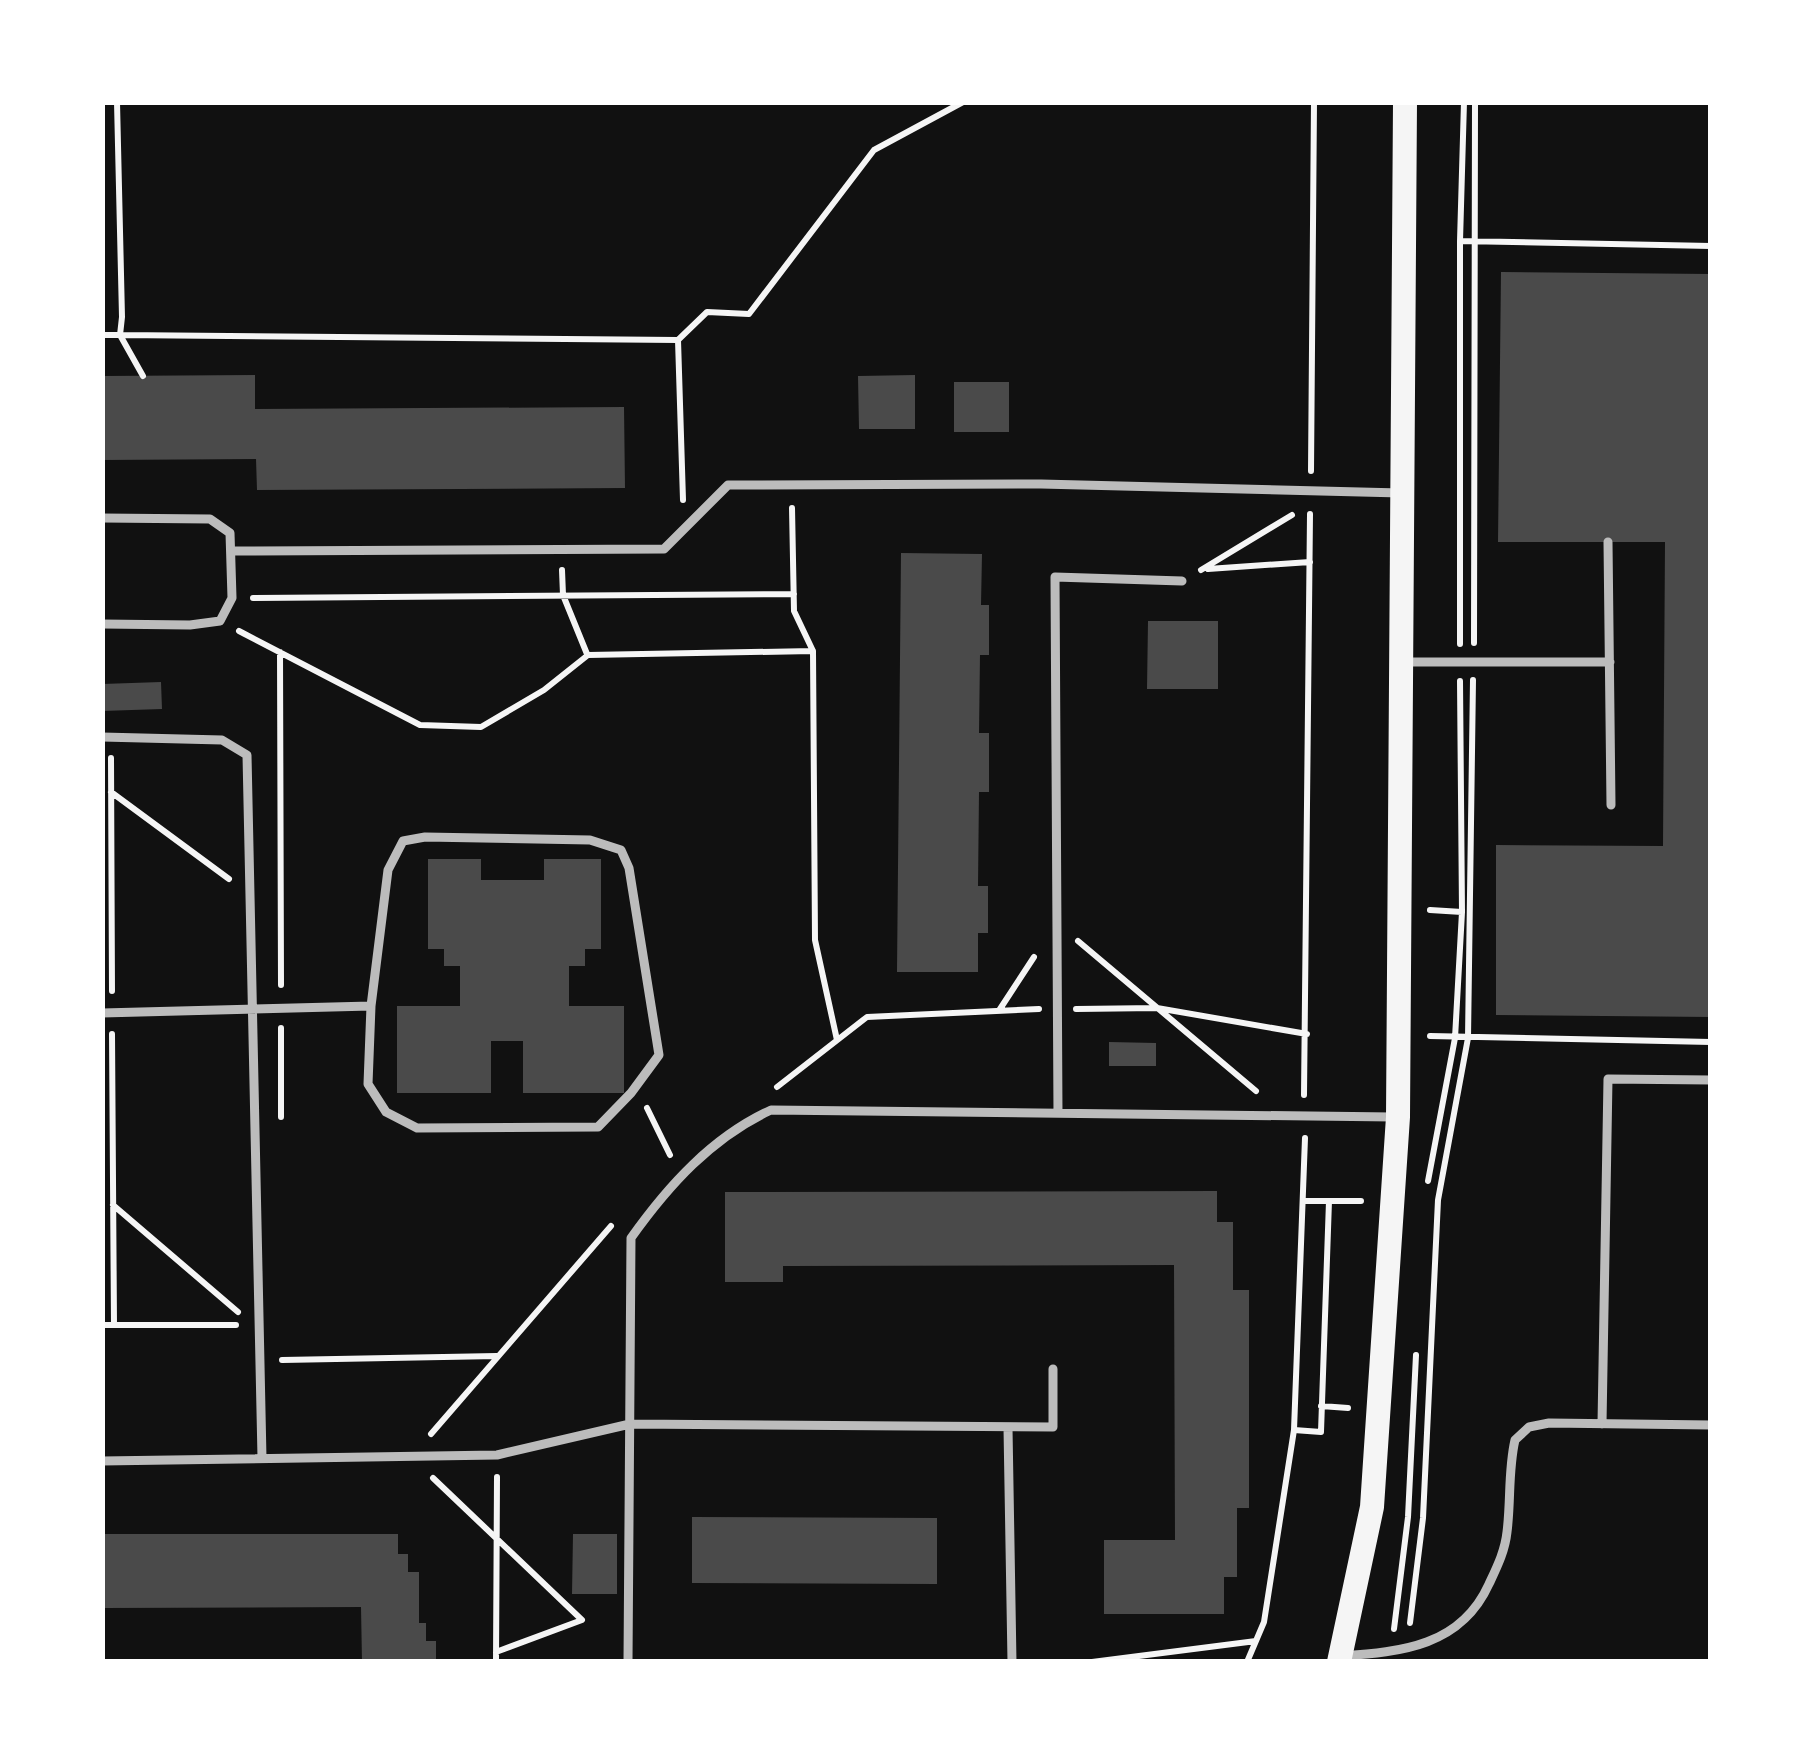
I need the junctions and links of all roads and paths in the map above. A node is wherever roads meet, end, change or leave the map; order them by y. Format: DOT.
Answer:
graph roads {
  1 [pos="117,102"];
  2 [pos="963,102"];
  3 [pos="1314,102"];
  4 [pos="1405,102"];
  5 [pos="1464,102"];
  6 [pos="1474,102"];
  7 [pos="1460,241"];
  8 [pos="1474,241"];
  9 [pos="1711,246"];
  10 [pos="102,335"];
  11 [pos="121,335"];
  12 [pos="678,340"];
  13 [pos="143,376"];
  14 [pos="791,484"];
  15 [pos="1311,490"];
  16 [pos="1401,493"];
  17 [pos="102,518"];
  18 [pos="683,529"];
  19 [pos="1608,542"];
  20 [pos="561,548"];
  21 [pos="231,551"];
  22 [pos="1310,562"];
  23 [pos="1182,580"];
  24 [pos="794,594"];
  25 [pos="563,596"];
  26 [pos="232,598"];
  27 [pos="220,621"];
  28 [pos="102,624"];
  29 [pos="813,651"];
  30 [pos="280,652"];
  31 [pos="588,655"];
  32 [pos="1401,662"];
  33 [pos="1610,662"];
  34 [pos="1460,663"];
  35 [pos="1474,663"];
  36 [pos="280,706"];
  37 [pos="102,736"];
  38 [pos="111,792"];
  39 [pos="1611,805"];
  40 [pos="102,871"];
  41 [pos="112,880"];
  42 [pos="251,895"];
  43 [pos="1430,910"];
  44 [pos="1462,912"];
  45 [pos="1057,924"];
  46 [pos="371,1006"];
  47 [pos="1157,1008"];
  48 [pos="1000,1009"];
  49 [pos="254,1010"];
  50 [pos="1058,1010"];
  51 [pos="102,1013"];
  52 [pos="1307,1034"];
  53 [pos="1430,1036"];
  54 [pos="1455,1038"];
  55 [pos="1468,1038"];
  56 [pos="837,1040"];
  57 [pos="1711,1042"];
  58 [pos="1711,1080"];
  59 [pos="631,1093"];
  60 [pos="765,1096"];
  61 [pos="1267,1099"];
  62 [pos="1058,1113"];
  63 [pos="1306,1116"];
  64 [pos="1398,1117"];
  65 [pos="675,1166"];
  66 [pos="1329,1201"];
  67 [pos="1424,1201"];
  68 [pos="113,1205"];
  69 [pos="622,1213"];
  70 [pos="102,1325"];
  71 [pos="1417,1336"];
  72 [pos="500,1355"];
  73 [pos="261,1360"];
  74 [pos="1053,1369"];
  75 [pos="630,1424"];
  76 [pos="1602,1424"];
  77 [pos="1711,1425"];
  78 [pos="1008,1428"];
  79 [pos="1294,1430"];
  80 [pos="497,1455"];
  81 [pos="411,1456"];
  82 [pos="262,1458"];
  83 [pos="102,1460"];
  84 [pos="497,1538"];
  85 [pos="1256,1641"];
  86 [pos="1406,1649"];
  87 [pos="496,1652"];
  88 [pos="1390,1653"];
  89 [pos="1340,1659"];
  90 [pos="496,1662"];
  91 [pos="628,1662"];
  92 [pos="1012,1662"];
  93 [pos="1092,1662"];
  94 [pos="1247,1662"];
  1 -- 11 [label="path"];
  2 -- 12 [label="path"];
  3 -- 15 [label="path"];
  4 -- 16 [label="main road"];
  5 -- 7 [label="path"];
  6 -- 8 [label="path"];
  7 -- 8 [label="path"];
  7 -- 34 [label="path"];
  8 -- 9 [label="path"];
  8 -- 35 [label="path"];
  10 -- 11 [label="path"];
  11 -- 12 [label="path"];
  11 -- 13 [label="path"];
  12 -- 18 [label="path"];
  14 -- 15 [label="lane"];
  14 -- 18 [label="lane"];
  14 -- 24 [label="path"];
  15 -- 16 [label="lane"];
  16 -- 32 [label="main road"];
  17 -- 21 [label="lane"];
  18 -- 20 [label="lane"];
  19 -- 33 [label="lane"];
  20 -- 21 [label="lane"];
  20 -- 25 [label="path"];
  21 -- 26 [label="lane"];
  22 -- 22 [label="path"];
  22 -- 52 [label="path"];
  23 -- 45 [label="lane"];
  24 -- 25 [label="path"];
  24 -- 29 [label="path"];
  25 -- 26 [label="path"];
  25 -- 31 [label="path"];
  26 -- 27 [label="lane"];
  27 -- 28 [label="lane"];
  27 -- 30 [label="path"];
  29 -- 31 [label="path"];
  29 -- 56 [label="path"];
  30 -- 31 [label="path"];
  30 -- 36 [label="path"];
  32 -- 34 [label="lane"];
  32 -- 64 [label="main road"];
  33 -- 35 [label="lane"];
  33 -- 39 [label="lane"];
  34 -- 35 [label="lane"];
  34 -- 44 [label="path"];
  35 -- 55 [label="path"];
  37 -- 42 [label="lane"];
  38 -- 42 [label="path"];
  40 -- 41 [label="path"];
  42 -- 49 [label="lane"];
  43 -- 44 [label="path"];
  44 -- 54 [label="path"];
  45 -- 47 [label="path"];
  45 -- 48 [label="path"];
  45 -- 50 [label="lane"];
  46 -- 49 [label="lane"];
  46 -- 59 [label="lane"];
  46 -- 59 [label="lane"];
  47 -- 50 [label="path"];
  47 -- 52 [label="path"];
  47 -- 61 [label="path"];
  48 -- 50 [label="path"];
  48 -- 56 [label="path"];
  49 -- 51 [label="lane"];
  49 -- 73 [label="lane"];
  50 -- 62 [label="lane"];
  52 -- 63 [label="path"];
  53 -- 54 [label="path"];
  54 -- 55 [label="path"];
  54 -- 67 [label="path"];
  55 -- 57 [label="path"];
  55 -- 86 [label="path"];
  56 -- 60 [label="path"];
  58 -- 76 [label="lane"];
  59 -- 65 [label="path"];
  62 -- 63 [label="lane"];
  62 -- 75 [label="lane"];
  63 -- 64 [label="lane"];
  63 -- 79 [label="path"];
  64 -- 89 [label="main road"];
  66 -- 79 [label="path"];
  68 -- 70 [label="path"];
  69 -- 72 [label="path"];
  71 -- 88 [label="path"];
  72 -- 73 [label="path"];
  72 -- 81 [label="path"];
  73 -- 82 [label="lane"];
  74 -- 78 [label="lane"];
  75 -- 78 [label="lane"];
  75 -- 80 [label="lane"];
  75 -- 91 [label="lane"];
  76 -- 77 [label="lane"];
  76 -- 86 [label="lane"];
  78 -- 92 [label="lane"];
  79 -- 85 [label="path"];
  80 -- 81 [label="lane"];
  80 -- 84 [label="path"];
  81 -- 82 [label="lane"];
  81 -- 84 [label="path"];
  82 -- 83 [label="lane"];
  84 -- 87 [label="path"];
  84 -- 87 [label="path"];
  85 -- 93 [label="path"];
  85 -- 94 [label="path"];
  86 -- 88 [label="lane"];
  87 -- 90 [label="path"];
  88 -- 89 [label="lane"];
}
